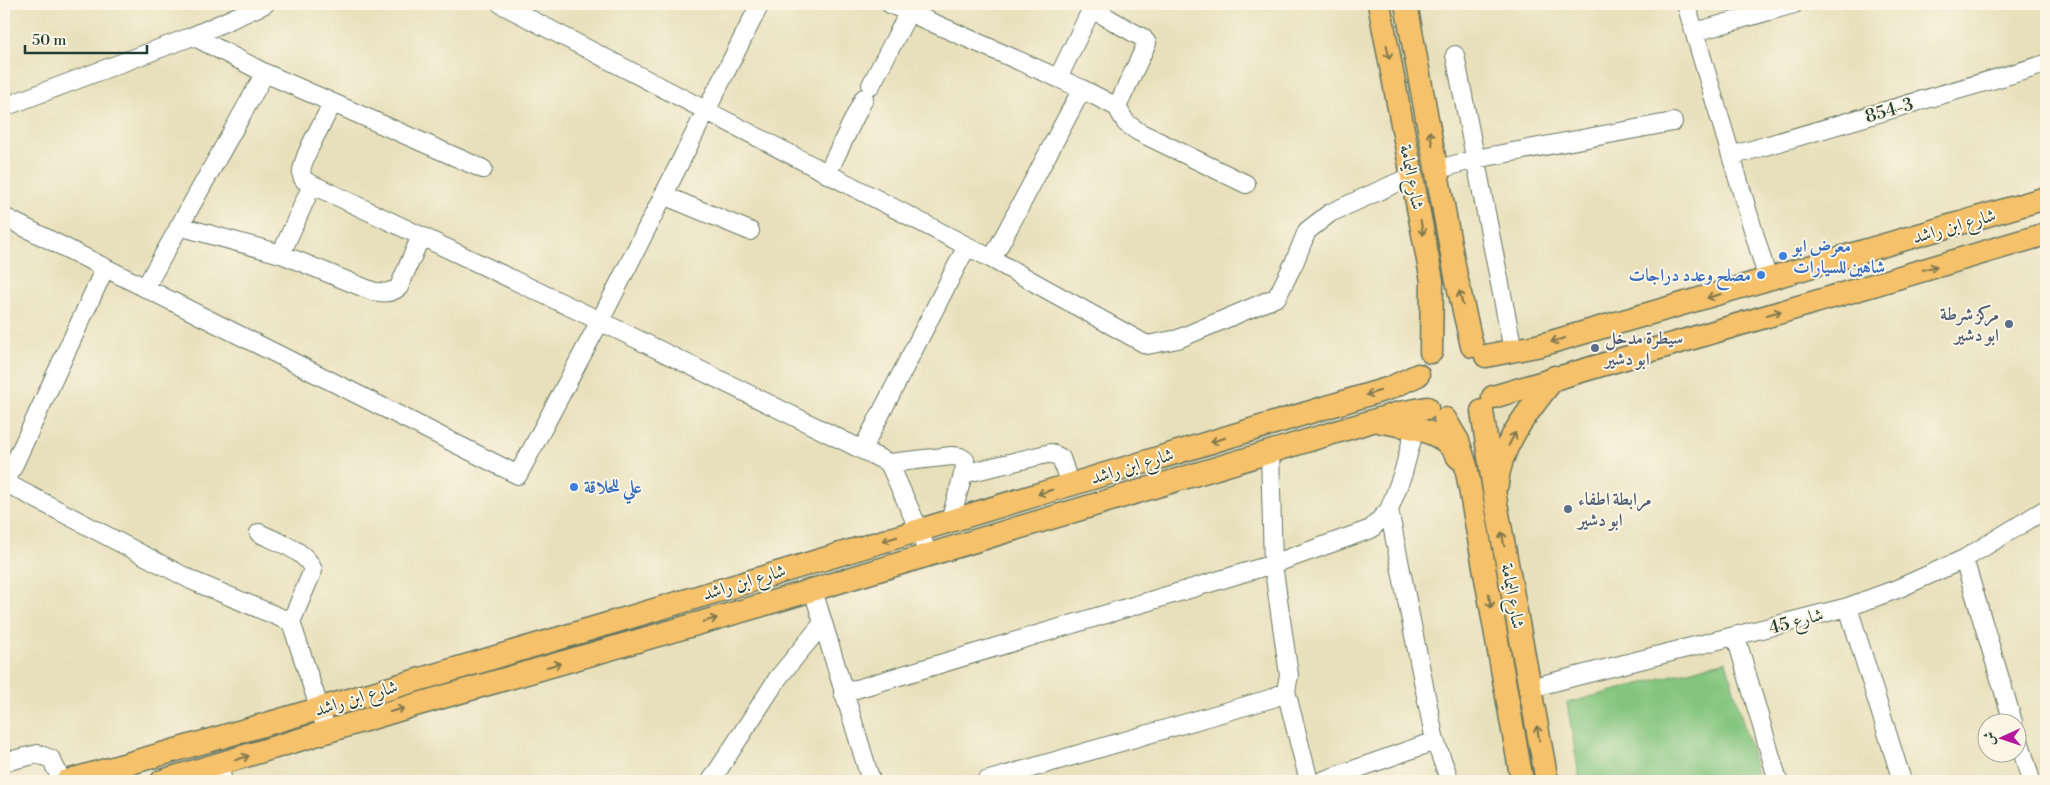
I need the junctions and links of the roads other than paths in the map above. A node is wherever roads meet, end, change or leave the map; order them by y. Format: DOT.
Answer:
graph roads {
  1 [pos="266,4"];
  2 [pos="501,4"];
  3 [pos="760,4"];
  4 [pos="890,4"];
  5 [pos="1379,4"];
  6 [pos="1406,4"];
  7 [pos="1686,4"];
  8 [pos="1794,4"];
  9 [pos="1093,7"];
  10 [pos="909,12"];
  11 [pos="1695,32"];
  12 [pos="193,36"];
  13 [pos="1455,55"];
  14 [pos="2046,64"];
  15 [pos="265,73"];
  16 [pos="1058,78"];
  17 [pos="1082,89"];
  18 [pos="332,103"];
  19 [pos="4,107"];
  20 [pos="1117,107"];
  21 [pos="705,111"];
  22 [pos="1673,122"];
  23 [pos="1731,156"];
  24 [pos="1475,159"];
  25 [pos="482,169"];
  26 [pos="1436,170"];
  27 [pos="827,174"];
  28 [pos="1412,176"];
  29 [pos="1246,184"];
  30 [pos="312,185"];
  31 [pos="663,195"];
  32 [pos="2046,198"];
  33 [pos="4,217"];
  34 [pos="179,226"];
  35 [pos="750,231"];
  36 [pos="2046,234"];
  37 [pos="421,236"];
  38 [pos="967,246"];
  39 [pos="281,254"];
  40 [pos="992,259"];
  41 [pos="105,268"];
  42 [pos="1768,280"];
  43 [pos="145,288"];
  44 [pos="600,321"];
  45 [pos="1513,350"];
  46 [pos="1479,351"];
  47 [pos="1431,352"];
  48 [pos="1418,375"];
  49 [pos="1555,377"];
  50 [pos="1487,404"];
  51 [pos="1436,413"];
  52 [pos="1376,420"];
  53 [pos="1415,428"];
  54 [pos="862,450"];
  55 [pos="1270,452"];
  56 [pos="889,463"];
  57 [pos="1466,466"];
  58 [pos="963,474"];
  59 [pos="4,484"];
  60 [pos="1070,485"];
  61 [pos="1496,502"];
  62 [pos="2046,509"];
  63 [pos="1389,510"];
  64 [pos="950,521"];
  65 [pos="919,530"];
  66 [pos="259,533"];
  67 [pos="928,555"];
  68 [pos="1964,559"];
  69 [pos="1273,564"];
  70 [pos="813,590"];
  71 [pos="1848,607"];
  72 [pos="291,622"];
  73 [pos="823,623"];
  74 [pos="1736,636"];
  75 [pos="1530,688"];
  76 [pos="1286,691"];
  77 [pos="843,693"];
  78 [pos="321,709"];
  79 [pos="2011,712"];
  80 [pos="327,731"];
  81 [pos="1435,741"];
  82 [pos="4,762"];
  83 [pos="2026,762"];
  84 [pos="220,773"];
  85 [pos="62,781"];
  86 [pos="67,781"];
  87 [pos="162,781"];
  88 [pos="711,781"];
  89 [pos="870,781"];
  90 [pos="986,781"];
  91 [pos="1309,781"];
  92 [pos="1322,781"];
  93 [pos="1450,781"];
  94 [pos="1522,781"];
  95 [pos="1547,781"];
  96 [pos="1778,781"];
  97 [pos="1902,781"];
  98 [pos="2031,781"];
  1 -- 12 [label="street"];
  2 -- 21 [label="street"];
  3 -- 21 [label="street"];
  4 -- 10 [label="street"];
  5 -- 28 [label="main road, شارع اليمامة, one-way"];
  26 -- 6 [label="main road, شارع اليمامة, one-way"];
  7 -- 11 [label="street"];
  8 -- 11 [label="street"];
  9 -- 16 [label="street"];
  9 -- 20 [label="street"];
  10 -- 16 [label="street"];
  10 -- 27 [label="street"];
  11 -- 23 [label="street"];
  12 -- 15 [label="street"];
  12 -- 19 [label="street"];
  13 -- 24 [label="street"];
  14 -- 23 [label="street, 854-3"];
  15 -- 18 [label="street"];
  15 -- 34 [label="street"];
  16 -- 17 [label="street"];
  17 -- 20 [label="street"];
  17 -- 40 [label="street"];
  18 -- 25 [label="street"];
  18 -- 30 [label="street"];
  20 -- 29 [label="street"];
  21 -- 27 [label="street"];
  21 -- 31 [label="street"];
  22 -- 24 [label="street"];
  23 -- 42 [label="street"];
  24 -- 26 [label="street"];
  24 -- 45 [label="street"];
  46 -- 26 [label="main road, شارع اليمامة, one-way"];
  27 -- 38 [label="street"];
  28 -- 40 [label="street"];
  28 -- 47 [label="main road, شارع اليمامة, one-way"];
  30 -- 37 [label="street"];
  30 -- 39 [label="street"];
  31 -- 35 [label="street"];
  31 -- 44 [label="street"];
  32 -- 42 [label="main road, شارع ابن راشد"];
  33 -- 41 [label="street"];
  34 -- 39 [label="street"];
  34 -- 43 [label="street"];
  49 -- 36 [label="main road, شارع ابن راشد, one-way"];
  37 -- 39 [label="street"];
  37 -- 44 [label="street"];
  38 -- 40 [label="street"];
  38 -- 54 [label="street"];
  41 -- 43 [label="street"];
  41 -- 59 [label="street"];
  42 -- 45 [label="main road, شارع ابن راشد, one-way"];
  43 -- 44 [label="street"];
  44 -- 54 [label="street"];
  45 -- 46 [label="main road, شارع ابن راشد"];
  46 -- 47 [label="main road"];
  46 -- 50 [label="main road"];
  47 -- 48 [label="main road"];
  48 -- 51 [label="main road"];
  48 -- 60 [label="main road, شارع ابن راشد, one-way"];
  49 -- 50 [label="main road, شارع ابن راشد"];
  61 -- 49 [label="main road, one-way"];
  50 -- 51 [label="main road"];
  50 -- 61 [label="main road, شارع اليمامة"];
  51 -- 52 [label="main road, شارع ابن راشد"];
  51 -- 57 [label="main road, شارع اليمامة"];
  52 -- 53 [label="main road"];
  52 -- 55 [label="main road, شارع ابن راشد"];
  53 -- 57 [label="main road"];
  53 -- 63 [label="street"];
  54 -- 56 [label="street"];
  55 -- 67 [label="main road, شارع ابن راشد"];
  55 -- 69 [label="street"];
  56 -- 58 [label="street"];
  56 -- 65 [label="street"];
  57 -- 94 [label="main road, شارع اليمامة, one-way"];
  58 -- 60 [label="street"];
  58 -- 64 [label="street"];
  59 -- 72 [label="street"];
  60 -- 64 [label="main road, شارع ابن راشد, one-way"];
  75 -- 61 [label="main road, شارع اليمامة, one-way"];
  62 -- 68 [label="street, شارع 45"];
  63 -- 69 [label="street"];
  63 -- 81 [label="street"];
  64 -- 65 [label="main road, شارع ابن راشد"];
  65 -- 67 [label="street"];
  65 -- 78 [label="main road, شارع ابن راشد, one-way"];
  66 -- 72 [label="street"];
  67 -- 70 [label="main road, شارع ابن راشد"];
  68 -- 71 [label="street, شارع 45"];
  68 -- 79 [label="street"];
  69 -- 76 [label="street"];
  69 -- 77 [label="street"];
  70 -- 73 [label="street"];
  80 -- 70 [label="main road, شارع ابن راشد, one-way"];
  71 -- 74 [label="street, شارع 45"];
  71 -- 97 [label="street"];
  72 -- 78 [label="street"];
  73 -- 77 [label="street"];
  73 -- 88 [label="street"];
  74 -- 75 [label="street, شارع 45"];
  74 -- 96 [label="street"];
  95 -- 75 [label="main road, شارع اليمامة, one-way"];
  76 -- 90 [label="street"];
  76 -- 91 [label="street"];
  77 -- 89 [label="street"];
  78 -- 80 [label="street"];
  78 -- 86 [label="main road, شارع ابن راشد"];
  84 -- 80 [label="main road, شارع ابن راشد, one-way"];
  81 -- 92 [label="street"];
  81 -- 93 [label="street"];
  82 -- 85 [label="street"];
  83 -- 98 [label="street"];
  84 -- 87 [label="main road, شارع ابن راشد"];
}
